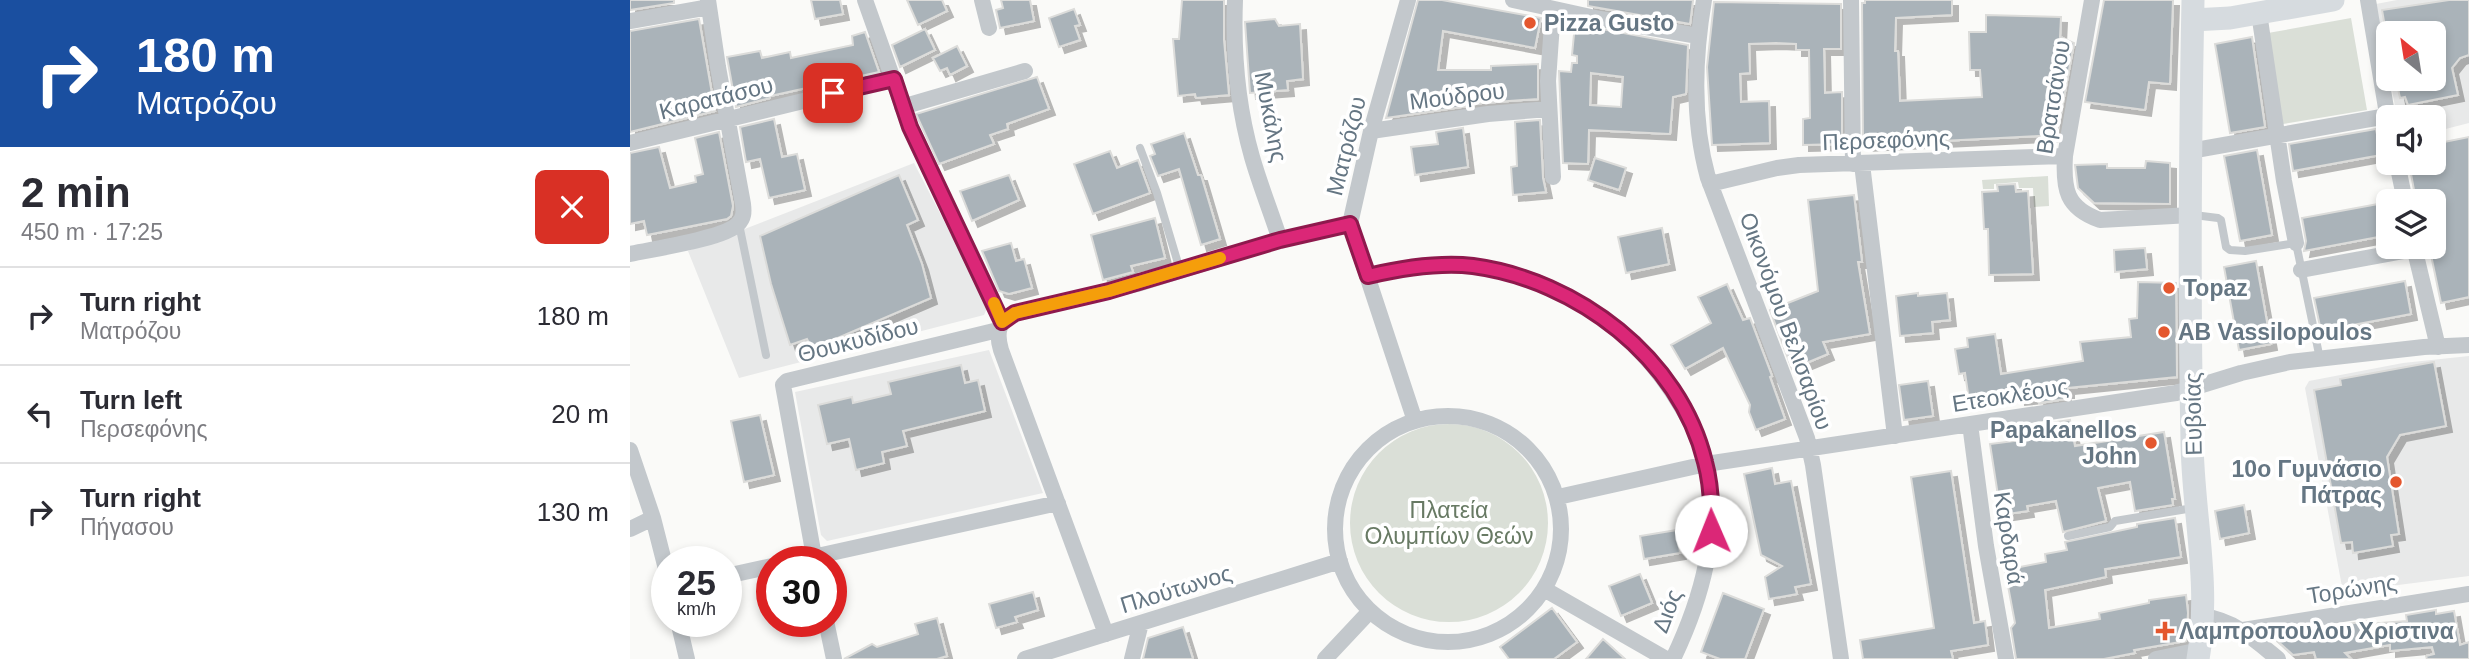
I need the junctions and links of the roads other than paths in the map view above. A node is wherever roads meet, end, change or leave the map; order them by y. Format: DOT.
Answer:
graph roads {
  1 [pos="865,0"];
  2 [pos="982,0"];
  3 [pos="1235,0"];
  4 [pos="1408,0"];
  5 [pos="1513,0"];
  6 [pos="1704,0"];
  7 [pos="1851,0"];
  8 [pos="2092,0"];
  9 [pos="2333,0"];
  10 [pos="2368,0"];
  11 [pos="709,3"];
  12 [pos="1578,7"];
  13 [pos="1553,9"];
  14 [pos="2193,10"];
  15 [pos="2259,13"];
  16 [pos="630,21"];
  17 [pos="989,29"];
  18 [pos="1698,36"];
  19 [pos="1025,71"];
  20 [pos="894,79"];
  21 [pos="2385,105"];
  22 [pos="902,107"];
  23 [pos="1549,109"];
  24 [pos="728,118"];
  25 [pos="2376,123"];
  26 [pos="1371,131"];
  27 [pos="2278,136"];
  28 [pos="630,143"];
  29 [pos="1140,148"];
  30 [pos="2190,151"];
  31 [pos="2065,156"];
  32 [pos="1857,164"];
  33 [pos="1553,177"];
  34 [pos="1710,184"];
  35 [pos="2191,215"];
  36 [pos="741,220"];
  37 [pos="1350,224"];
  38 [pos="1280,240"];
  39 [pos="2296,243"];
  40 [pos="630,254"];
  41 [pos="2376,255"];
  42 [pos="2417,259"];
  43 [pos="1180,270"];
  44 [pos="2301,270"];
  45 [pos="1368,276"];
  46 [pos="1000,326"];
  47 [pos="2469,345"];
  48 [pos="2438,346"];
  49 [pos="766,355"];
  50 [pos="2320,359"];
  51 [pos="2192,388"];
  52 [pos="1415,421"];
  53 [pos="1970,424"];
  54 [pos="1895,436"];
  55 [pos="1809,449"];
  56 [pos="630,450"];
  57 [pos="1706,464"];
  58 [pos="1558,497"];
  59 [pos="1058,503"];
  60 [pos="2198,507"];
  61 [pos="653,518"];
  62 [pos="630,529"];
  63 [pos="2068,537"];
  64 [pos="660,546"];
  65 [pos="813,546"];
  66 [pos="847,552"];
  67 [pos="1340,561"];
  68 [pos="1544,589"];
  69 [pos="2469,594"];
  70 [pos="1370,611"];
  71 [pos="2203,616"];
  72 [pos="1142,623"];
  73 [pos="2243,630"];
  74 [pos="1106,634"];
  75 [pos="682,637"];
  76 [pos="829,637"];
  77 [pos="2199,655"];
  78 [pos="687,659"];
  79 [pos="834,659"];
  80 [pos="1025,659"];
  81 [pos="1132,659"];
  82 [pos="1325,659"];
  83 [pos="1666,659"];
  84 [pos="1673,659"];
  85 [pos="1841,659"];
  86 [pos="2006,659"];
  87 [pos="2156,659"];
  88 [pos="2278,659"];
  1 -- 20 [label="street"];
  2 -- 17 [label="street"];
  3 -- 38 [label="street, Μυκάλης"];
  4 -- 26 [label="street, Ματρόζου"];
  5 -- 13 [label="street"];
  6 -- 18 [label="street, Οικονόμου Βελισαρίου"];
  7 -- 32 [label="street"];
  8 -- 31 [label="street, Βρατσάνου"];
  9 -- 15 [label="main road"];
  10 -- 21 [label="street"];
  11 -- 16 [label="street"];
  11 -- 24 [label="street"];
  12 -- 13 [label="street"];
  12 -- 18 [label="street"];
  13 -- 23 [label="street"];
  14 -- 15 [label="main road"];
  14 -- 30 [label="main road, Ευβοίας"];
  15 -- 27 [label="street"];
  18 -- 34 [label="street, Οικονόμου Βελισαρίου"];
  19 -- 22 [label="street"];
  20 -- 22 [label="street"];
  20 -- 24 [label="street, Καρατάσου"];
  22 -- 46 [label="street"];
  23 -- 26 [label="street, Μούδρου"];
  23 -- 33 [label="street"];
  24 -- 28 [label="street, Καρατάσου"];
  24 -- 36 [label="street"];
  25 -- 27 [label="street"];
  26 -- 37 [label="street, Ματρόζου"];
  27 -- 30 [label="street"];
  27 -- 39 [label="street"];
  29 -- 43 [label="lane"];
  30 -- 35 [label="main road, Ευβοίας"];
  31 -- 32 [label="street, Περσεφόνης"];
  31 -- 35 [label="street, Βρατσάνου"];
  32 -- 34 [label="street, Περσεφόνης"];
  32 -- 54 [label="street"];
  34 -- 55 [label="street, Οικονόμου Βελισαρίου"];
  35 -- 39 [label="lane"];
  35 -- 51 [label="main road, Ευβοίας"];
  36 -- 40 [label="street"];
  36 -- 49 [label="lane"];
  37 -- 38 [label="street"];
  37 -- 45 [label="street, Ματρόζου"];
  38 -- 43 [label="street"];
  39 -- 44 [label="lane"];
  41 -- 44 [label="street"];
  42 -- 48 [label="street"];
  43 -- 46 [label="street"];
  44 -- 50 [label="lane"];
  45 -- 52 [label="street, Ματρόζου"];
  45 -- 57 [label="street, Διός"];
  46 -- 59 [label="street"];
  46 -- 65 [label="street, Θουκυδίδου"];
  47 -- 48 [label="street, Ετεοκλέους"];
  48 -- 50 [label="street, Ετεοκλέους"];
  50 -- 51 [label="street, Ετεοκλέους"];
  51 -- 53 [label="street, Ετεοκλέους"];
  51 -- 60 [label="main road, Ευβοίας"];
  52 -- 58 [label="street"];
  52 -- 67 [label="street"];
  53 -- 54 [label="street, Ετεοκλέους"];
  53 -- 86 [label="street, Καρδαρά"];
  54 -- 55 [label="street, Ετεοκλέους"];
  55 -- 57 [label="street, Ετεοκλέους"];
  55 -- 85 [label="street, Οικονόμου Βελισαρίου"];
  56 -- 61 [label="street"];
  57 -- 58 [label="street, Ετεοκλέους"];
  57 -- 84 [label="street, Διός"];
  58 -- 68 [label="street"];
  59 -- 66 [label="street"];
  59 -- 74 [label="street"];
  60 -- 63 [label="lane"];
  60 -- 71 [label="main road, Ευβοίας"];
  61 -- 62 [label="street"];
  61 -- 64 [label="street"];
  67 -- 70 [label="street"];
  67 -- 72 [label="street, Πλούτωνος"];
  68 -- 70 [label="street"];
  68 -- 83 [label="street"];
  69 -- 73 [label="street, Τορώνης"];
  70 -- 82 [label="street"];
  71 -- 73 [label="street"];
  71 -- 77 [label="main road, Ευβοίας"];
  72 -- 74 [label="street, Πλούτωνος"];
  72 -- 81 [label="street"];
  73 -- 88 [label="street"];
  74 -- 80 [label="street, Πλούτωνος"];
  75 -- 78 [label="street"];
  76 -- 79 [label="street"];
  77 -- 87 [label="street"];
}
